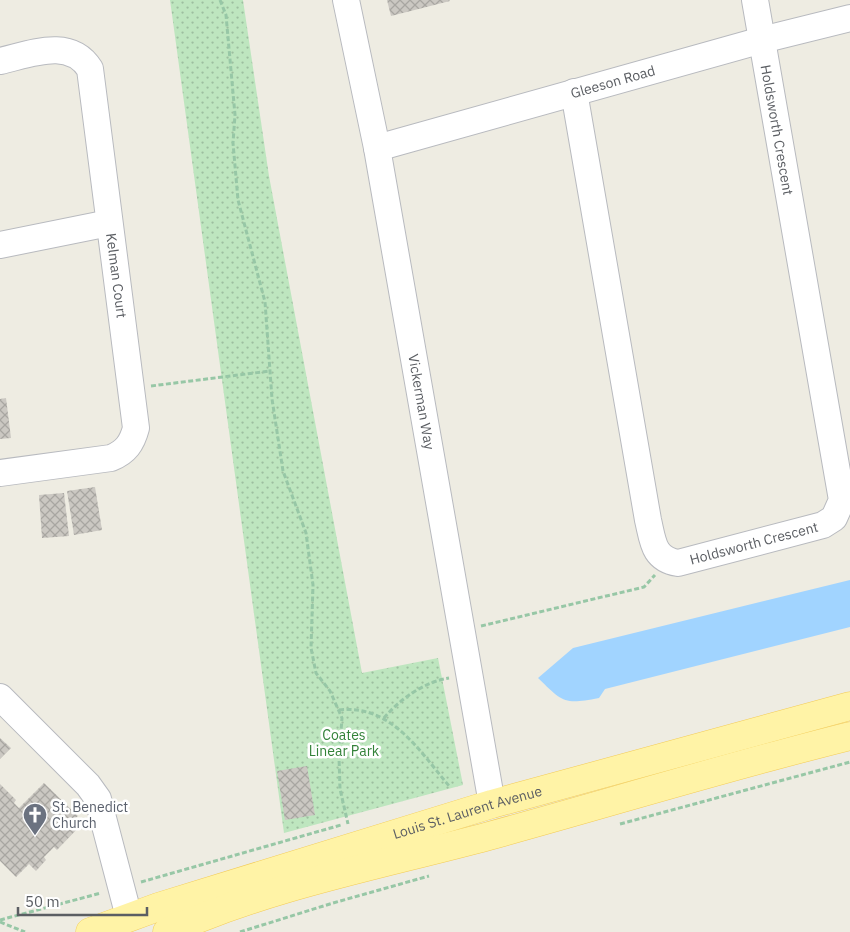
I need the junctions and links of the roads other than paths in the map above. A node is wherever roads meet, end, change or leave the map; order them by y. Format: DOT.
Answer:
graph roads {
  1 [pos="346,0"];
  2 [pos="755,0"];
  3 [pos="850,18"];
  4 [pos="762,40"];
  5 [pos="0,61"];
  6 [pos="574,92"];
  7 [pos="377,148"];
  8 [pos="109,222"];
  9 [pos="0,245"];
  10 [pos="0,473"];
  11 [pos="0,697"];
  12 [pos="850,706"];
  13 [pos="850,736"];
  14 [pos="492,804"];
  15 [pos="129,917"];
  16 [pos="90,932"];
  17 [pos="167,932"];
  1 -- 7 [label="street, Vickerman Way"];
  2 -- 4 [label="street, Holdsworth Crescent"];
  3 -- 4 [label="street, Gleeson Road"];
  4 -- 6 [label="street, Gleeson Road"];
  4 -- 6 [label="street, Holdsworth Crescent"];
  5 -- 8 [label="street, Kelman Court"];
  6 -- 7 [label="street, Gleeson Road"];
  7 -- 14 [label="street, Vickerman Way"];
  8 -- 9 [label="street"];
  8 -- 10 [label="street, Kelman Court"];
  11 -- 15 [label="street"];
  12 -- 14 [label="main road, Louis St. Laurent Avenue"];
  13 -- 17 [label="main road, Louis St. Laurent Avenue"];
  14 -- 15 [label="main road, Louis St. Laurent Avenue"];
  15 -- 16 [label="main road, Louis St. Laurent Avenue"];
}
